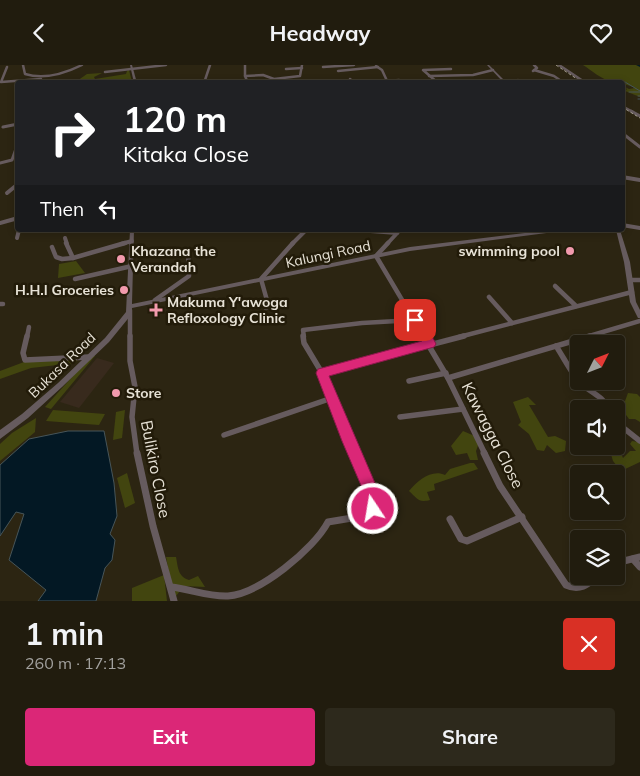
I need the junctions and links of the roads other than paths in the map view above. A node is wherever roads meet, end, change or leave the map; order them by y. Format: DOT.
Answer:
graph roads {
  1 [pos="23,65"];
  2 [pos="82,65"];
  3 [pos="166,65"];
  4 [pos="210,65"];
  5 [pos="245,65"];
  6 [pos="354,65"];
  7 [pos="374,65"];
  8 [pos="488,65"];
  9 [pos="534,65"];
  10 [pos="558,65"];
  11 [pos="7,67"];
  12 [pos="131,67"];
  13 [pos="302,67"];
  14 [pos="323,67"];
  15 [pos="378,67"];
  16 [pos="433,67"];
  17 [pos="286,69"];
  18 [pos="436,69"];
  19 [pos="451,69"];
  20 [pos="493,70"];
  21 [pos="338,71"];
  22 [pos="105,72"];
  23 [pos="429,75"];
  24 [pos="52,76"];
  25 [pos="245,76"];
  26 [pos="216,77"];
  27 [pos="32,80"];
  28 [pos="135,80"];
  29 [pos="205,80"];
  30 [pos="215,80"];
  31 [pos="247,80"];
  32 [pos="387,80"];
  33 [pos="436,80"];
  34 [pos="503,80"];
  35 [pos="562,80"];
  36 [pos="581,80"];
  37 [pos="15,81"];
  38 [pos="625,108"];
  39 [pos="640,116"];
  40 [pos="15,125"];
  41 [pos="3,127"];
  42 [pos="625,135"];
  43 [pos="640,147"];
  44 [pos="15,152"];
  45 [pos="0,163"];
  46 [pos="625,178"];
  47 [pos="640,180"];
  48 [pos="15,186"];
  49 [pos="15,190"];
  50 [pos="15,219"];
  51 [pos="0,223"];
  52 [pos="625,226"];
  53 [pos="640,228"];
  54 [pos="18,232"];
  55 [pos="132,232"];
  56 [pos="304,232"];
  57 [pos="399,232"];
  58 [pos="532,232"];
  59 [pos="618,232"];
  60 [pos="17,238"];
  61 [pos="65,238"];
  62 [pos="132,241"];
  63 [pos="52,247"];
  64 [pos="188,249"];
  65 [pos="376,256"];
  66 [pos="73,258"];
  67 [pos="132,266"];
  68 [pos="75,279"];
  69 [pos="261,279"];
  70 [pos="630,280"];
  71 [pos="640,280"];
  72 [pos="555,286"];
  73 [pos="632,292"];
  74 [pos="489,297"];
  75 [pos="155,300"];
  76 [pos="576,307"];
  77 [pos="131,308"];
  78 [pos="266,308"];
  79 [pos="640,316"];
  80 [pos="415,320"];
  81 [pos="640,321"];
  82 [pos="512,323"];
  83 [pos="29,327"];
  84 [pos="430,344"];
  85 [pos="556,347"];
  86 [pos="89,357"];
  87 [pos="322,373"];
  88 [pos="447,375"];
  89 [pos="409,381"];
  90 [pos="332,397"];
  91 [pos="603,400"];
  92 [pos="463,409"];
  93 [pos="400,417"];
  94 [pos="625,428"];
  95 [pos="0,435"];
  96 [pos="224,435"];
  97 [pos="640,441"];
  98 [pos="522,517"];
  99 [pos="450,519"];
  100 [pos="637,558"];
  101 [pos="640,567"];
  102 [pos="586,585"];
  103 [pos="171,587"];
  104 [pos="174,601"];
  1 -- 24 [label="street"];
  2 -- 24 [label="street"];
  3 -- 12 [label="street"];
  4 -- 29 [label="street"];
  5 -- 25 [label="street"];
  6 -- 14 [label="street"];
  7 -- 15 [label="street"];
  8 -- 20 [label="street"];
  9 -- 35 [label="street"];
  10 -- 36 [label="street"];
  11 -- 37 [label="street"];
  12 -- 22 [label="street"];
  12 -- 28 [label="street"];
  13 -- 17 [label="street"];
  13 -- 25 [label="street"];
  15 -- 21 [label="street"];
  15 -- 32 [label="street"];
  16 -- 18 [label="street"];
  18 -- 19 [label="street"];
  18 -- 23 [label="street"];
  20 -- 23 [label="street"];
  20 -- 34 [label="street"];
  23 -- 33 [label="street"];
  24 -- 27 [label="street"];
  25 -- 31 [label="street"];
  26 -- 30 [label="street"];
  38 -- 39 [label="street"];
  40 -- 41 [label="street"];
  42 -- 43 [label="street"];
  44 -- 45 [label="street"];
  46 -- 47 [label="street"];
  48 -- 49 [label="street"];
  50 -- 51 [label="street"];
  52 -- 53 [label="street"];
  54 -- 60 [label="street"];
  55 -- 62 [label="street"];
  56 -- 69 [label="street"];
  57 -- 65 [label="street"];
  58 -- 65 [label="street, Kalungi Road"];
  59 -- 70 [label="street"];
  61 -- 66 [label="street"];
  62 -- 66 [label="street"];
  62 -- 67 [label="street"];
  63 -- 66 [label="street"];
  64 -- 75 [label="street"];
  65 -- 69 [label="street, Kalungi Road"];
  65 -- 80 [label="street, Kawagga Close"];
  67 -- 68 [label="street"];
  67 -- 77 [label="street"];
  69 -- 75 [label="street, Kalungi Road"];
  69 -- 78 [label="street"];
  70 -- 71 [label="street"];
  70 -- 73 [label="street"];
  72 -- 76 [label="street"];
  73 -- 76 [label="street"];
  73 -- 79 [label="street"];
  74 -- 82 [label="street"];
  75 -- 77 [label="street, Kalungi Road"];
  76 -- 82 [label="street"];
  77 -- 86 [label="street, Bukasa Road"];
  77 -- 103 [label="street, Bulikiro Close"];
  80 -- 84 [label="street, Kawagga Close"];
  80 -- 87 [label="street"];
  81 -- 85 [label="street"];
  82 -- 84 [label="street"];
  83 -- 86 [label="street"];
  84 -- 87 [label="street"];
  84 -- 88 [label="street, Kawagga Close"];
  85 -- 88 [label="street"];
  85 -- 91 [label="street"];
  86 -- 95 [label="street, Bukasa Road"];
  87 -- 90 [label="street"];
  88 -- 89 [label="street"];
  88 -- 92 [label="street, Kawagga Close"];
  90 -- 96 [label="street"];
  90 -- 103 [label="street"];
  92 -- 93 [label="street"];
  92 -- 98 [label="street, Kawagga Close"];
  94 -- 97 [label="street"];
  98 -- 99 [label="street"];
  98 -- 102 [label="street, Kawagga Close"];
  100 -- 101 [label="street"];
  103 -- 104 [label="street, Bulikiro Close"];
}
